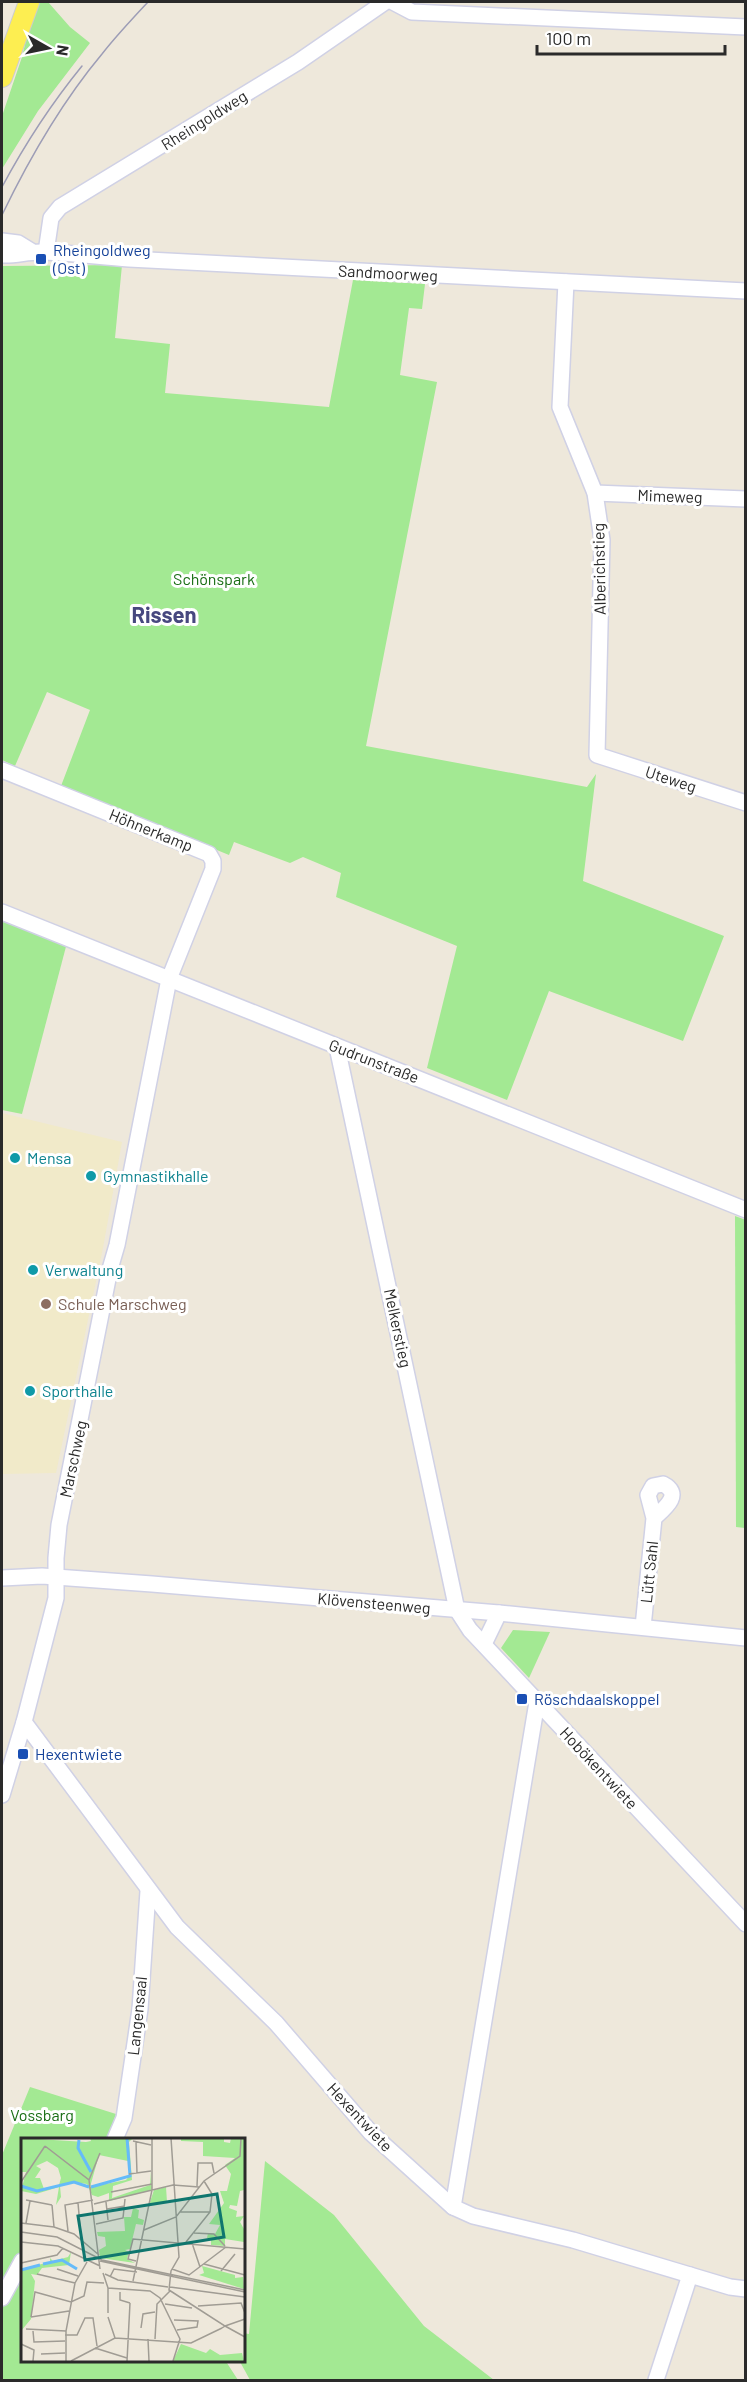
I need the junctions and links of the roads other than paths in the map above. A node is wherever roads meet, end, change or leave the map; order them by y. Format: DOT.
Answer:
graph roads {
  1 [pos="29,2"];
  2 [pos="385,2"];
  3 [pos="393,2"];
  4 [pos="746,27"];
  5 [pos="2,77"];
  6 [pos="2,241"];
  7 [pos="38,251"];
  8 [pos="2,255"];
  9 [pos="566,282"];
  10 [pos="746,291"];
  11 [pos="594,493"];
  12 [pos="746,499"];
  13 [pos="597,755"];
  14 [pos="2,770"];
  15 [pos="746,803"];
  16 [pos="2,912"];
  17 [pos="169,979"];
  18 [pos="337,1047"];
  19 [pos="746,1210"];
  20 [pos="654,1518"];
  21 [pos="57,1577"];
  22 [pos="2,1578"];
  23 [pos="457,1610"];
  24 [pos="499,1613"];
  25 [pos="643,1627"];
  26 [pos="746,1638"];
  27 [pos="484,1644"];
  28 [pos="537,1702"];
  29 [pos="24,1722"];
  30 [pos="2,1795"];
  31 [pos="148,1891"];
  32 [pos="746,1924"];
  33 [pos="115,2138"];
  34 [pos="453,2207"];
  35 [pos="21,2263"];
  36 [pos="690,2275"];
  37 [pos="746,2289"];
  38 [pos="2,2298"];
  39 [pos="656,2380"];
  1 -- 5 [label="main road"];
  2 -- 7 [label="street, Rheingoldweg"];
  3 -- 4 [label="street"];
  6 -- 7 [label="street, Sandmoorweg"];
  7 -- 8 [label="street, Sandmoorweg"];
  7 -- 9 [label="street, Sandmoorweg"];
  9 -- 10 [label="street, Sandmoorweg"];
  9 -- 11 [label="street, Alberichstieg"];
  11 -- 12 [label="street, Mimeweg"];
  11 -- 13 [label="street, Alberichstieg"];
  13 -- 15 [label="street, Uteweg"];
  14 -- 17 [label="street, Höhnerkamp"];
  16 -- 17 [label="street, Gudrunstraße"];
  17 -- 18 [label="street, Gudrunstraße"];
  17 -- 21 [label="street, Marschweg"];
  18 -- 19 [label="street, Gudrunstraße"];
  18 -- 23 [label="street, Melkerstieg"];
  20 -- 25 [label="street, Lütt Sahl"];
  21 -- 22 [label="street, Klövensteenweg"];
  21 -- 23 [label="street, Klövensteenweg"];
  21 -- 29 [label="street, Marschweg"];
  23 -- 24 [label="street, Klövensteenweg"];
  23 -- 27 [label="street, Hobökentwiete"];
  24 -- 25 [label="street, Klövensteenweg"];
  24 -- 27 [label="street"];
  25 -- 26 [label="street, Klövensteenweg"];
  27 -- 28 [label="street, Hobökentwiete"];
  28 -- 32 [label="street, Hobökentwiete"];
  28 -- 34 [label="street"];
  29 -- 30 [label="street, Marschweg"];
  29 -- 31 [label="street, Hexentwiete"];
  31 -- 33 [label="street, Langensaal"];
  31 -- 34 [label="street, Hexentwiete"];
  34 -- 36 [label="street, Hexentwiete"];
  35 -- 38 [label="street"];
  36 -- 37 [label="street, Hexentwiete"];
  36 -- 39 [label="street"];
}
